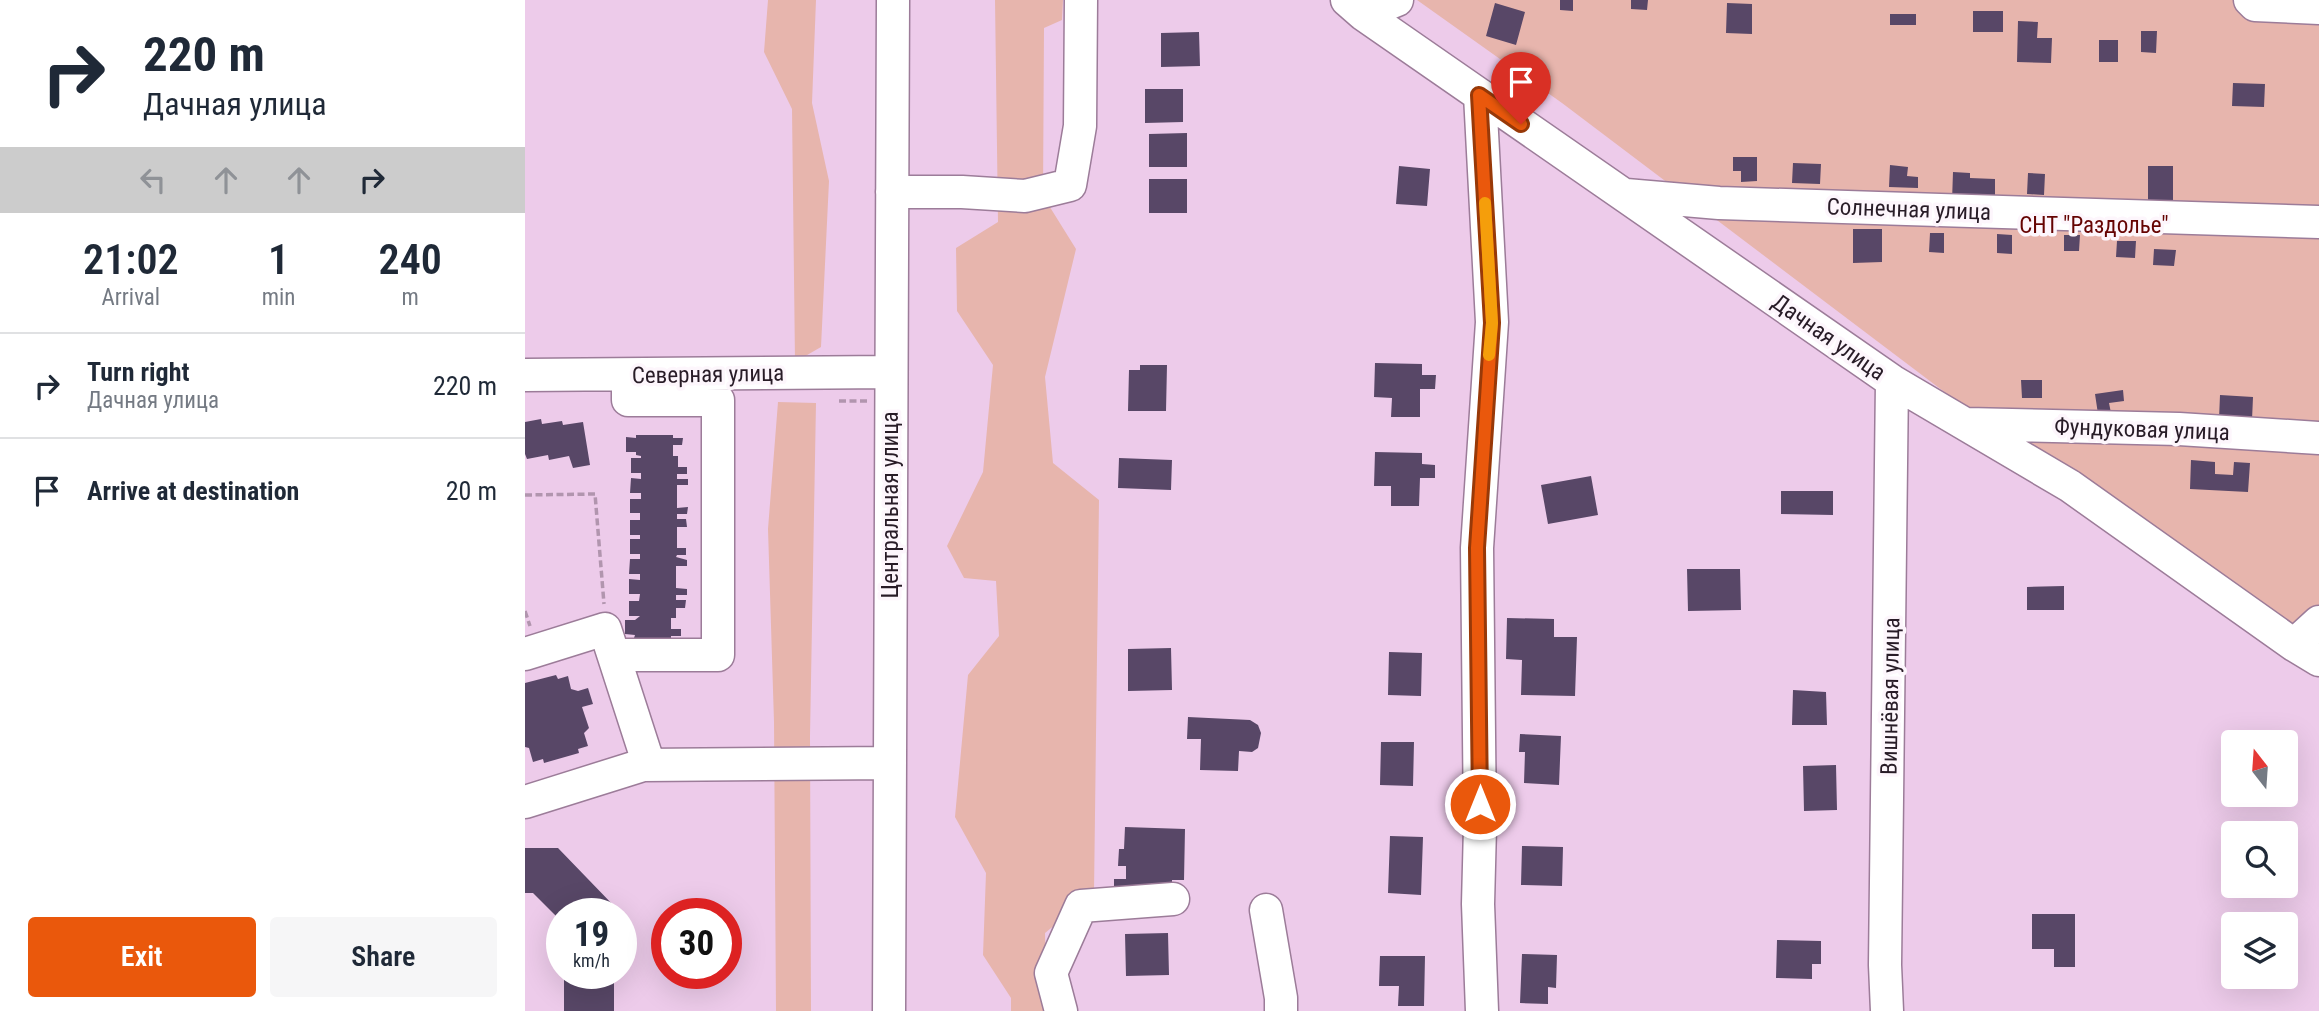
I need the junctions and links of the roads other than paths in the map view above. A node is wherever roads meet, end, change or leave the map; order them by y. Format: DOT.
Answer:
graph roads {
  1 [pos="893,0"];
  2 [pos="1081,0"];
  3 [pos="1397,0"];
  4 [pos="2250,0"];
  5 [pos="1355,7"];
  6 [pos="2319,8"];
  7 [pos="1479,95"];
  8 [pos="892,192"];
  9 [pos="1625,195"];
  10 [pos="2319,222"];
  11 [pos="891,372"];
  12 [pos="628,374"];
  13 [pos="525,375"];
  14 [pos="1892,381"];
  15 [pos="1965,424"];
  16 [pos="2319,438"];
  17 [pos="2319,622"];
  18 [pos="610,642"];
  19 [pos="2307,653"];
  20 [pos="525,654"];
  21 [pos="890,763"];
  22 [pos="649,765"];
  23 [pos="525,802"];
  24 [pos="1173,899"];
  25 [pos="1266,910"];
  26 [pos="888,1011"];
  27 [pos="1061,1011"];
  28 [pos="1281,1011"];
  29 [pos="1482,1011"];
  30 [pos="1887,1011"];
  1 -- 8 [label="street, Центральная улица"];
  2 -- 8 [label="street"];
  3 -- 5 [label="street"];
  4 -- 6 [label="street"];
  5 -- 7 [label="street, Дачная улица"];
  7 -- 9 [label="street, Дачная улица"];
  7 -- 29 [label="street"];
  8 -- 11 [label="street, Центральная улица"];
  9 -- 10 [label="street, Солнечная улица"];
  9 -- 14 [label="street, Дачная улица"];
  11 -- 12 [label="street, Северная улица"];
  11 -- 21 [label="street, Центральная улица"];
  12 -- 13 [label="street, Северная улица"];
  12 -- 18 [label="street"];
  14 -- 15 [label="street, Дачная улица"];
  14 -- 30 [label="street, Вишнёвая улица"];
  15 -- 16 [label="street, Фундуковая улица"];
  15 -- 19 [label="street, Дачная улица"];
  17 -- 19 [label="street"];
  18 -- 20 [label="street"];
  18 -- 22 [label="street"];
  21 -- 22 [label="street"];
  21 -- 26 [label="street, Центральная улица"];
  22 -- 23 [label="street"];
  24 -- 27 [label="street"];
  25 -- 28 [label="street"];
}
